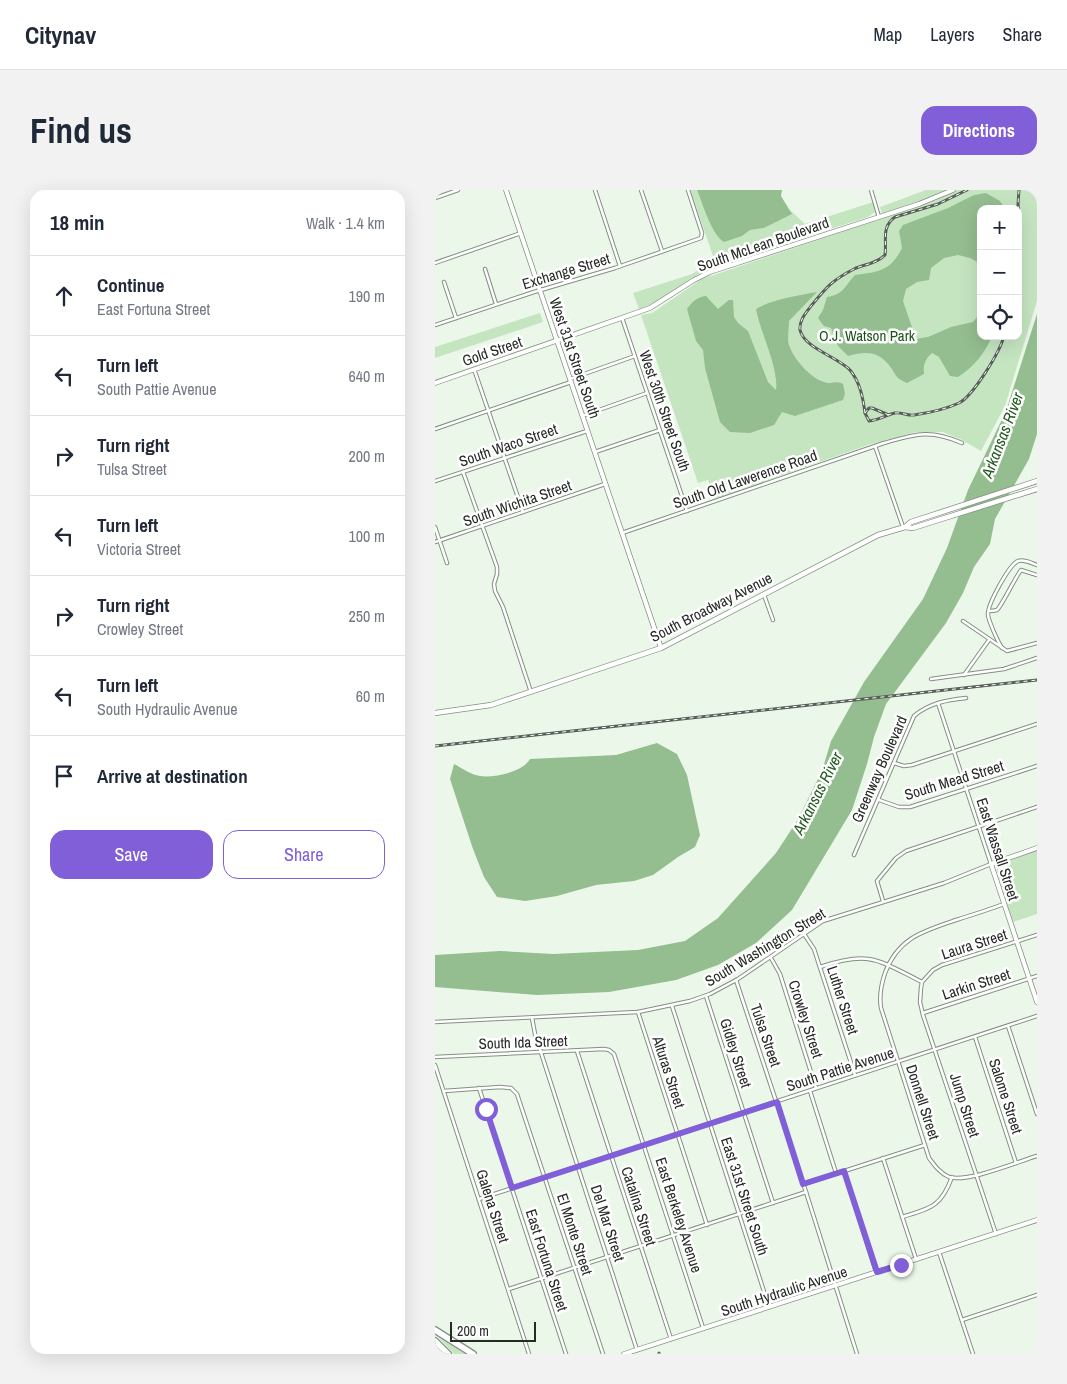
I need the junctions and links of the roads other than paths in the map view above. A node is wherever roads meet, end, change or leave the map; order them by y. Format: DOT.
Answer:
graph roads {
  1 [pos="458,190"];
  2 [pos="507,190"];
  3 [pos="595,190"];
  4 [pos="641,190"];
  5 [pos="688,190"];
  6 [pos="871,190"];
  7 [pos="953,190"];
  8 [pos="435,198"];
  9 [pos="879,217"];
  10 [pos="521,233"];
  11 [pos="662,251"];
  12 [pos="435,263"];
  13 [pos="620,266"];
  14 [pos="485,269"];
  15 [pos="444,282"];
  16 [pos="540,291"];
  17 [pos="497,304"];
  18 [pos="456,318"];
  19 [pos="622,318"];
  20 [pos="435,325"];
  21 [pos="557,341"];
  22 [pos="635,356"];
  23 [pos="474,369"];
  24 [pos="571,380"];
  25 [pos="435,383"];
  26 [pos="647,393"];
  27 [pos="488,411"];
  28 [pos="582,416"];
  29 [pos="435,429"];
  30 [pos="587,430"];
  31 [pos="660,430"];
  32 [pos="962,443"];
  33 [pos="875,446"];
  34 [pos="594,452"];
  35 [pos="505,458"];
  36 [pos="463,472"];
  37 [pos="435,482"];
  38 [pos="1035,482"];
  39 [pos="605,484"];
  40 [pos="1035,490"];
  41 [pos="687,511"];
  42 [pos="523,512"];
  43 [pos="482,526"];
  44 [pos="435,527"];
  45 [pos="904,527"];
  46 [pos="622,533"];
  47 [pos="440,540"];
  48 [pos="435,542"];
  49 [pos="447,563"];
  50 [pos="1037,565"];
  51 [pos="1037,575"];
  52 [pos="764,595"];
  53 [pos="989,611"];
  54 [pos="773,620"];
  55 [pos="963,621"];
  56 [pos="989,640"];
  57 [pos="1037,642"];
  58 [pos="661,648"];
  59 [pos="1002,648"];
  60 [pos="1037,658"];
  61 [pos="963,675"];
  62 [pos="931,679"];
  63 [pos="531,692"];
  64 [pos="967,698"];
  65 [pos="938,703"];
  66 [pos="435,713"];
  67 [pos="1037,724"];
  68 [pos="954,751"];
  69 [pos="894,763"];
  70 [pos="1037,766"];
  71 [pos="966,789"];
  72 [pos="878,799"];
  73 [pos="1037,807"];
  74 [pos="979,827"];
  75 [pos="1037,848"];
  76 [pos="853,855"];
  77 [pos="991,864"];
  78 [pos="883,902"];
  79 [pos="1004,904"];
  80 [pos="804,934"];
  81 [pos="1037,935"];
  82 [pos="1017,942"];
  83 [pos="771,958"];
  84 [pos="888,965"];
  85 [pos="820,967"];
  86 [pos="1037,976"];
  87 [pos="1029,978"];
  88 [pos="736,980"];
  89 [pos="923,982"];
  90 [pos="705,996"];
  91 [pos="1037,1002"];
  92 [pos="672,1006"];
  93 [pos="638,1012"];
  94 [pos="923,1013"];
  95 [pos="1037,1016"];
  96 [pos="532,1018"];
  97 [pos="435,1022"];
  98 [pos="1008,1026"];
  99 [pos="975,1037"];
  100 [pos="935,1050"];
  101 [pos="577,1051"];
  102 [pos="612,1051"];
  103 [pos="541,1052"];
  104 [pos="435,1057"];
  105 [pos="898,1062"];
  106 [pos="435,1065"];
  107 [pos="855,1076"];
  108 [pos="479,1088"];
  109 [pos="817,1089"];
  110 [pos="444,1091"];
  111 [pos="811,1091"];
  112 [pos="777,1102"];
  113 [pos="743,1112"];
  114 [pos="1037,1114"];
  115 [pos="710,1123"];
  116 [pos="677,1134"];
  117 [pos="644,1145"];
  118 [pos="925,1145"];
  119 [pos="611,1155"];
  120 [pos="1037,1156"];
  121 [pos="883,1158"];
  122 [pos="1016,1163"];
  123 [pos="578,1166"];
  124 [pos="844,1171"];
  125 [pos="837,1173"];
  126 [pos="976,1176"];
  127 [pos="545,1177"];
  128 [pos="952,1178"];
  129 [pos="803,1184"];
  130 [pos="512,1188"];
  131 [pos="806,1192"];
  132 [pos="479,1199"];
  133 [pos="773,1203"];
  134 [pos="739,1214"];
  135 [pos="902,1216"];
  136 [pos="1037,1220"];
  137 [pos="707,1225"];
  138 [pos="996,1234"];
  139 [pos="673,1236"];
  140 [pos="641,1246"];
  141 [pos="939,1252"];
  142 [pos="607,1257"];
  143 [pos="916,1260"];
  144 [pos="574,1268"];
  145 [pos="877,1272"];
  146 [pos="541,1279"];
  147 [pos="835,1286"];
  148 [pos="509,1290"];
  149 [pos="1037,1296"];
  150 [pos="769,1307"];
  151 [pos="962,1320"];
  152 [pos="704,1329"];
  153 [pos="435,1330"];
  154 [pos="671,1339"];
  155 [pos="435,1341"];
  156 [pos="637,1350"];
  157 [pos="448,1354"];
  158 [pos="473,1354"];
  159 [pos="529,1354"];
  160 [pos="566,1354"];
  161 [pos="603,1354"];
  162 [pos="624,1354"];
  163 [pos="857,1354"];
  164 [pos="973,1354"];
  1 -- 8 [label="street"];
  2 -- 10 [label="street, West 31st Street South"];
  3 -- 13 [label="street"];
  4 -- 11 [label="street"];
  5 -- 11 [label="street, Exchange Street"];
  6 -- 9 [label="street"];
  7 -- 9 [label="street, South McLean Boulevard"];
  9 -- 19 [label="street, South McLean Boulevard"];
  10 -- 12 [label="street"];
  10 -- 16 [label="street, West 31st Street South"];
  11 -- 13 [label="street, Exchange Street"];
  13 -- 16 [label="street, Exchange Street"];
  14 -- 17 [label="street"];
  15 -- 18 [label="street"];
  16 -- 17 [label="street, Exchange Street"];
  16 -- 21 [label="street, West 31st Street South"];
  17 -- 18 [label="street, Exchange Street"];
  18 -- 20 [label="street, Exchange Street"];
  19 -- 21 [label="street, South McLean Boulevard"];
  19 -- 22 [label="street, West 30th Street South"];
  21 -- 23 [label="street, Gold Street"];
  21 -- 24 [label="street, West 31st Street South"];
  22 -- 24 [label="street"];
  22 -- 26 [label="street, West 30th Street South"];
  23 -- 25 [label="street, Gold Street"];
  23 -- 27 [label="street"];
  24 -- 27 [label="street"];
  24 -- 28 [label="street, West 31st Street South"];
  26 -- 28 [label="street"];
  26 -- 31 [label="street, West 30th Street South"];
  27 -- 29 [label="street"];
  27 -- 35 [label="street"];
  28 -- 30 [label="street, West 31st Street South"];
  30 -- 34 [label="street, West 31st Street South"];
  30 -- 35 [label="street, South Waco Street"];
  31 -- 34 [label="street"];
  31 -- 41 [label="street, West 30th Street South"];
  32 -- 33 [label="street, South Old Lawerence Road"];
  33 -- 41 [label="street, South Old Lawerence Road"];
  33 -- 45 [label="street"];
  34 -- 39 [label="street, West 31st Street South"];
  35 -- 36 [label="street, South Waco Street"];
  35 -- 42 [label="street"];
  36 -- 37 [label="street, South Waco Street"];
  36 -- 43 [label="street"];
  38 -- 45 [label="main road, South Broadway Avenue"];
  39 -- 42 [label="street, South Wichita Street"];
  39 -- 46 [label="street, West 31st Street South"];
  40 -- 45 [label="main road, South Broadway Avenue"];
  41 -- 46 [label="street, South Old Lawerence Road"];
  42 -- 43 [label="street, South Wichita Street"];
  43 -- 47 [label="street, South Wichita Street"];
  43 -- 63 [label="street"];
  44 -- 47 [label="street"];
  45 -- 52 [label="main road, South Broadway Avenue"];
  46 -- 58 [label="street"];
  47 -- 48 [label="street, South Wichita Street"];
  47 -- 49 [label="street"];
  50 -- 53 [label="street"];
  51 -- 53 [label="street"];
  52 -- 54 [label="street"];
  52 -- 58 [label="main road, South Broadway Avenue"];
  53 -- 59 [label="street"];
  55 -- 56 [label="street"];
  56 -- 59 [label="street"];
  56 -- 61 [label="street"];
  57 -- 59 [label="street"];
  58 -- 63 [label="main road, South Broadway Avenue"];
  60 -- 61 [label="street"];
  61 -- 62 [label="street"];
  63 -- 66 [label="main road, South Broadway Avenue"];
  64 -- 65 [label="street, Greenway Boulevard"];
  65 -- 68 [label="street, East Wassall Street"];
  65 -- 69 [label="street, Greenway Boulevard"];
  67 -- 68 [label="street"];
  68 -- 69 [label="street"];
  68 -- 71 [label="street, East Wassall Street"];
  69 -- 72 [label="street, Greenway Boulevard"];
  70 -- 71 [label="street, South Mead Street"];
  71 -- 72 [label="street, South Mead Street"];
  71 -- 74 [label="street, East Wassall Street"];
  72 -- 76 [label="street, Greenway Boulevard"];
  73 -- 74 [label="street"];
  74 -- 77 [label="street, East Wassall Street"];
  74 -- 78 [label="street"];
  75 -- 77 [label="street, South Washington Street"];
  77 -- 78 [label="street, South Washington Street"];
  77 -- 79 [label="street, East Wassall Street"];
  78 -- 80 [label="street, South Washington Street"];
  79 -- 82 [label="street, East Wassall Street"];
  79 -- 84 [label="street"];
  80 -- 83 [label="street, South Washington Street"];
  80 -- 85 [label="street, Luther Street"];
  81 -- 82 [label="street, Laura Street"];
  82 -- 87 [label="street, East Wassall Street"];
  82 -- 89 [label="street, Laura Street"];
  83 -- 88 [label="street, South Washington Street"];
  83 -- 109 [label="street, Crowley Street"];
  84 -- 85 [label="street"];
  84 -- 89 [label="street"];
  84 -- 105 [label="street, Donnell Street"];
  85 -- 107 [label="street, Luther Street"];
  86 -- 87 [label="street, Larkin Street"];
  87 -- 91 [label="street, East Wassall Street"];
  87 -- 94 [label="street, Larkin Street"];
  88 -- 90 [label="street, South Washington Street"];
  88 -- 112 [label="street, Tulsa Street"];
  89 -- 94 [label="street, Jump Street"];
  90 -- 92 [label="street, South Washington Street"];
  90 -- 113 [label="street, Gidley Street"];
  92 -- 93 [label="street, South Washington Street"];
  92 -- 115 [label="street, East 31st Street South"];
  93 -- 96 [label="street, South Washington Street"];
  93 -- 116 [label="street, Alturas Street"];
  94 -- 100 [label="street, Jump Street"];
  95 -- 98 [label="street, South Pattie Avenue"];
  96 -- 97 [label="street, South Washington Street"];
  96 -- 103 [label="street, Del Mar Street"];
  98 -- 99 [label="street, South Pattie Avenue"];
  98 -- 114 [label="street"];
  99 -- 100 [label="street, South Pattie Avenue"];
  99 -- 122 [label="street, Salome Street"];
  100 -- 105 [label="street, South Pattie Avenue"];
  100 -- 126 [label="street, Jump Street"];
  101 -- 102 [label="street, South Ida Street"];
  101 -- 103 [label="street, South Ida Street"];
  101 -- 119 [label="street, Catalina Street"];
  102 -- 117 [label="street, East Berkeley Avenue"];
  103 -- 104 [label="street, South Ida Street"];
  103 -- 123 [label="street, Del Mar Street"];
  105 -- 107 [label="street, South Pattie Avenue"];
  105 -- 118 [label="street, Donnell Street"];
  106 -- 110 [label="street, Galena Street"];
  107 -- 109 [label="street, South Pattie Avenue"];
  108 -- 110 [label="street"];
  108 -- 127 [label="street, El Monte Street"];
  108 -- 130 [label="street, East Fortuna Street"];
  109 -- 111 [label="street, South Pattie Avenue"];
  110 -- 132 [label="street, Galena Street"];
  111 -- 112 [label="street, South Pattie Avenue"];
  111 -- 125 [label="street"];
  112 -- 113 [label="street, South Pattie Avenue"];
  112 -- 129 [label="street, Tulsa Street"];
  113 -- 115 [label="street, South Pattie Avenue"];
  113 -- 133 [label="street, Gidley Street"];
  115 -- 116 [label="street, South Pattie Avenue"];
  115 -- 134 [label="street, East 31st Street South"];
  116 -- 117 [label="street, South Pattie Avenue"];
  116 -- 137 [label="street, Alturas Street"];
  117 -- 119 [label="street, South Pattie Avenue"];
  117 -- 139 [label="street, East Berkeley Avenue"];
  118 -- 121 [label="street"];
  118 -- 128 [label="street, Donnell Street"];
  119 -- 123 [label="street, South Pattie Avenue"];
  119 -- 140 [label="street, Catalina Street"];
  120 -- 122 [label="street"];
  121 -- 124 [label="street"];
  121 -- 135 [label="street"];
  122 -- 126 [label="street"];
  123 -- 127 [label="street, South Pattie Avenue"];
  123 -- 142 [label="street, Del Mar Street"];
  124 -- 125 [label="street"];
  124 -- 145 [label="street"];
  125 -- 129 [label="street"];
  126 -- 128 [label="street"];
  126 -- 138 [label="street, Jump Street"];
  127 -- 130 [label="street, South Pattie Avenue"];
  127 -- 144 [label="street, El Monte Street"];
  128 -- 135 [label="street"];
  129 -- 131 [label="street, Tulsa Street"];
  130 -- 132 [label="street, South Pattie Avenue"];
  130 -- 146 [label="street, East Fortuna Street"];
  131 -- 133 [label="street"];
  131 -- 147 [label="street, Tulsa Street"];
  132 -- 148 [label="street, Galena Street"];
  133 -- 134 [label="street"];
  134 -- 137 [label="street"];
  134 -- 150 [label="street, East 31st Street South"];
  135 -- 143 [label="street"];
  136 -- 138 [label="street, South Hydraulic Avenue"];
  137 -- 139 [label="street"];
  138 -- 141 [label="street, South Hydraulic Avenue"];
  139 -- 140 [label="street"];
  139 -- 152 [label="street, East Berkeley Avenue"];
  140 -- 142 [label="street"];
  140 -- 154 [label="street, Catalina Street"];
  141 -- 143 [label="street, South Hydraulic Avenue"];
  141 -- 151 [label="street"];
  142 -- 144 [label="street"];
  142 -- 156 [label="street, Del Mar Street"];
  143 -- 145 [label="street, South Hydraulic Avenue"];
  144 -- 146 [label="street"];
  144 -- 161 [label="street, El Monte Street"];
  145 -- 147 [label="street, South Hydraulic Avenue"];
  146 -- 148 [label="street"];
  146 -- 160 [label="street, East Fortuna Street"];
  147 -- 150 [label="street, South Hydraulic Avenue"];
  147 -- 163 [label="street, Tulsa Street"];
  148 -- 159 [label="street, Galena Street"];
  149 -- 151 [label="street"];
  150 -- 152 [label="street, South Hydraulic Avenue"];
  151 -- 164 [label="street"];
  152 -- 154 [label="street, South Hydraulic Avenue"];
  153 -- 158 [label="highway"];
  154 -- 156 [label="street, South Hydraulic Avenue"];
  155 -- 157 [label="highway"];
  156 -- 162 [label="street, South Hydraulic Avenue"];
}
